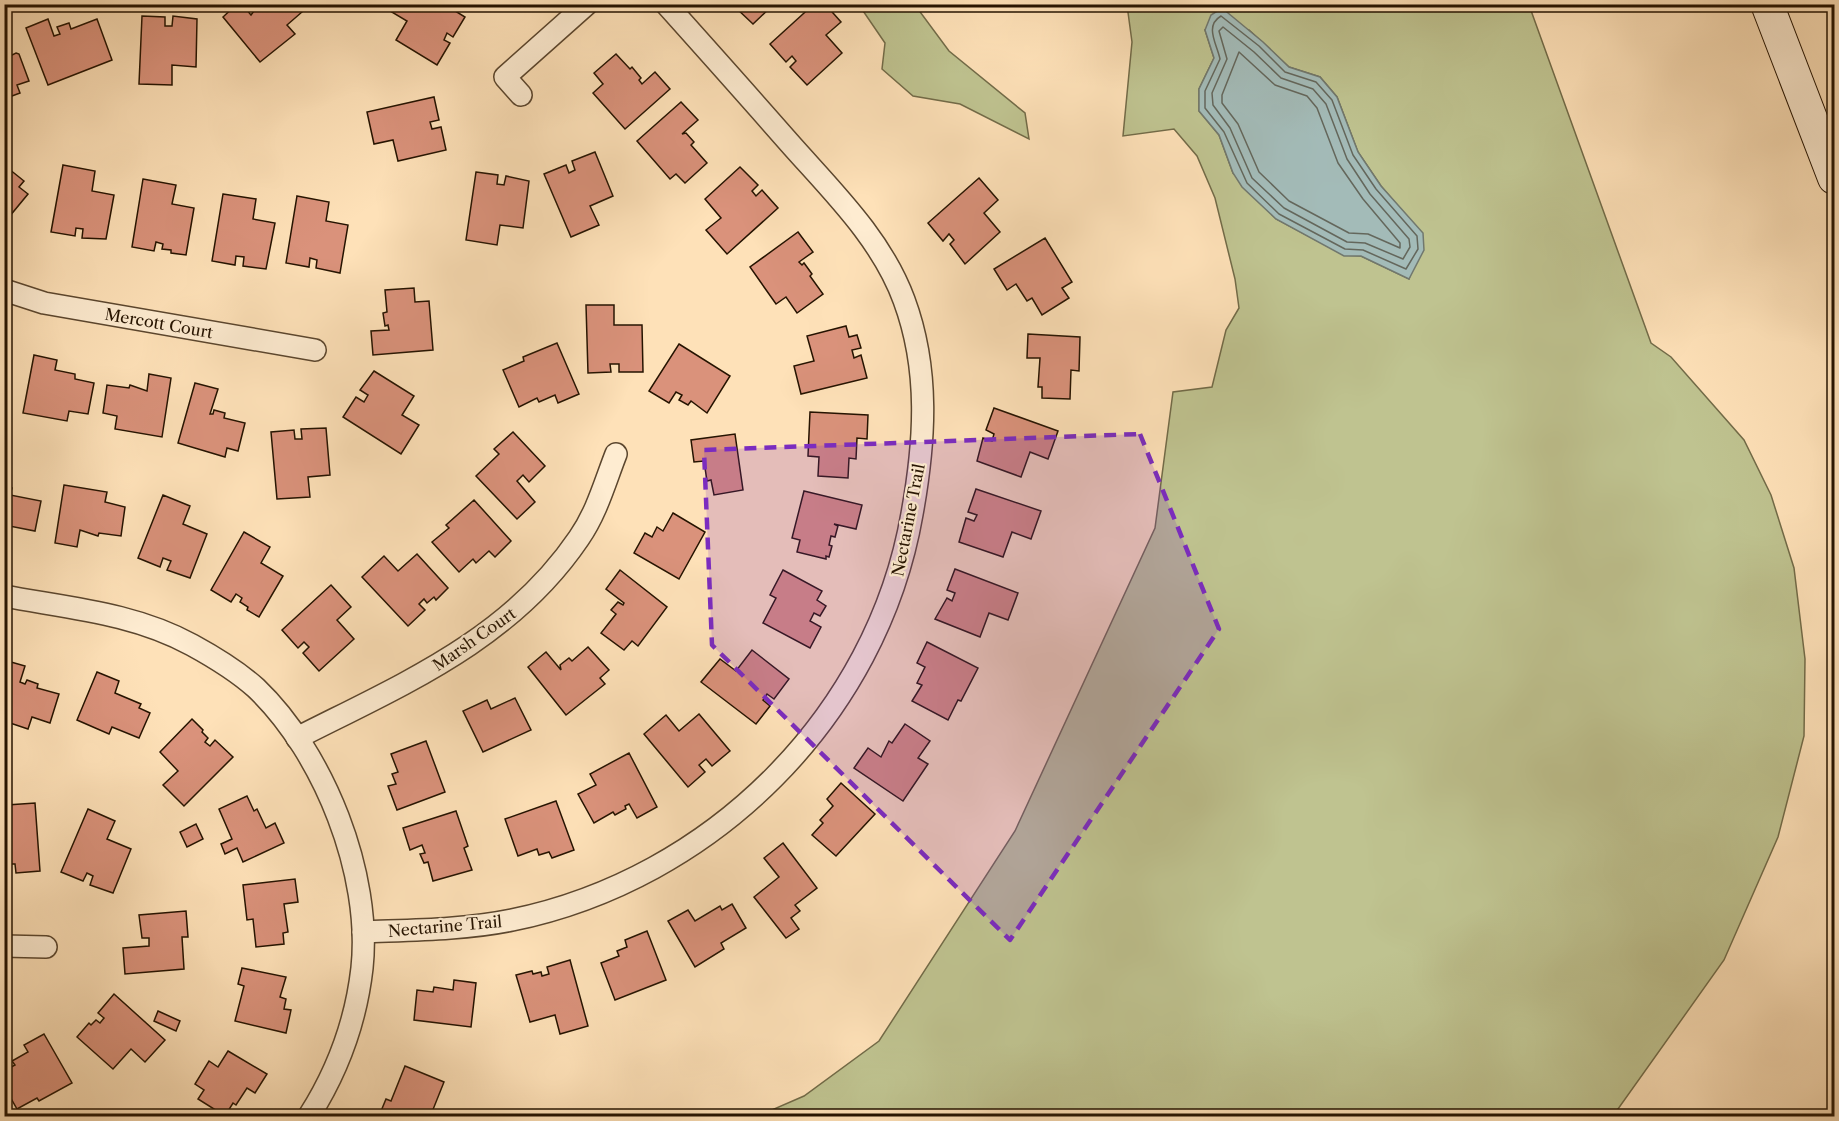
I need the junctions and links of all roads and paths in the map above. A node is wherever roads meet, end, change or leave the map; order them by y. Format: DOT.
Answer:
graph roads {
  1 [pos="587,4"];
  2 [pos="666,4"];
  3 [pos="1767,4"];
  4 [pos="521,95"];
  5 [pos="1834,178"];
  6 [pos="4,290"];
  7 [pos="315,350"];
  8 [pos="616,454"];
  9 [pos="4,596"];
  10 [pos="297,738"];
  11 [pos="363,932"];
  12 [pos="4,946"];
  13 [pos="46,948"];
  14 [pos="309,1116"];
  1 -- 4 [label="street"];
  2 -- 11 [label="street, Nectarine Trail"];
  3 -- 5 [label="main road"];
  6 -- 7 [label="street, Mercott Court"];
  8 -- 10 [label="street, Marsh Court"];
  9 -- 10 [label="street"];
  10 -- 11 [label="street"];
  11 -- 14 [label="street"];
  12 -- 13 [label="street"];
}
